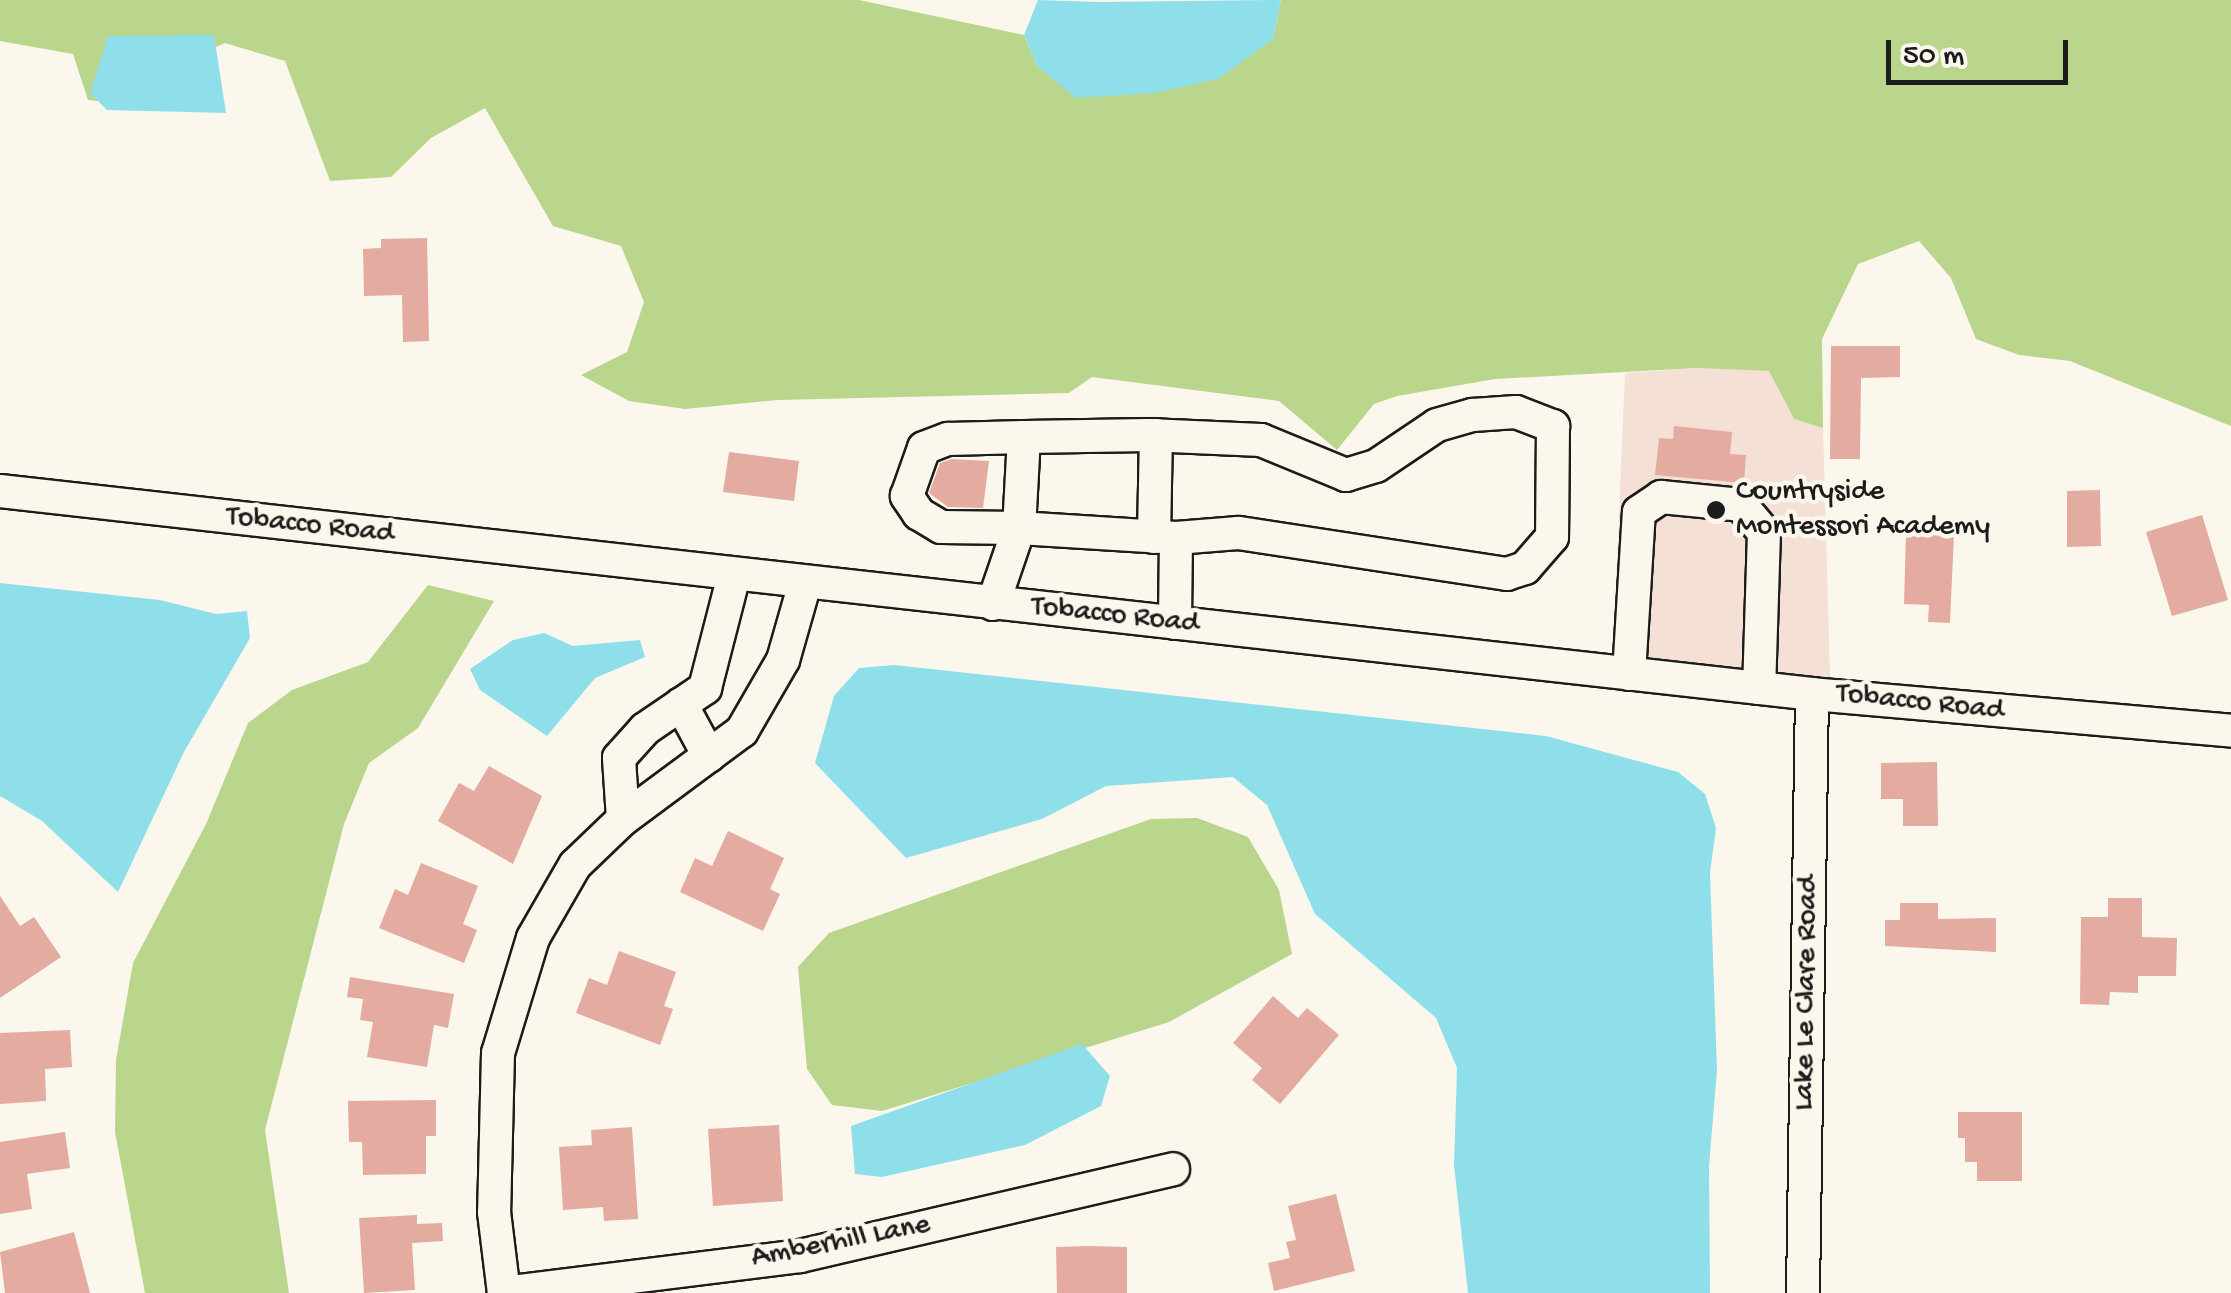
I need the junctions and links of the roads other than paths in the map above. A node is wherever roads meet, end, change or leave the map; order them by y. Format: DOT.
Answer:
graph roads {
  1 [pos="1156,435"];
  2 [pos="1024,438"];
  3 [pos="0,491"];
  4 [pos="1018,528"];
  5 [pos="1165,537"];
  6 [pos="734,575"];
  7 [pos="805,583"];
  8 [pos="993,604"];
  9 [pos="1175,624"];
  10 [pos="1629,674"];
  11 [pos="1759,688"];
  12 [pos="1812,694"];
  13 [pos="681,704"];
  14 [pos="2231,732"];
  15 [pos="709,756"];
  16 [pos="623,818"];
  17 [pos="1173,1169"];
  18 [pos="504,1293"];
  19 [pos="1803,1293"];
  1 -- 2 [label="street"];
  1 -- 5 [label="street"];
  1 -- 5 [label="street"];
  2 -- 4 [label="street"];
  2 -- 4 [label="street"];
  3 -- 6 [label="street, Tobacco Road"];
  4 -- 5 [label="street"];
  4 -- 8 [label="street"];
  5 -- 9 [label="street"];
  6 -- 7 [label="street, Tobacco Road"];
  6 -- 13 [label="street"];
  7 -- 8 [label="street, Tobacco Road"];
  7 -- 15 [label="street"];
  8 -- 9 [label="street, Tobacco Road"];
  9 -- 10 [label="street, Tobacco Road"];
  10 -- 11 [label="street, Tobacco Road"];
  10 -- 11 [label="street"];
  11 -- 12 [label="street, Tobacco Road"];
  12 -- 14 [label="street, Tobacco Road"];
  12 -- 19 [label="street, Lake Le Clare Road"];
  13 -- 15 [label="street"];
  13 -- 16 [label="street"];
  15 -- 16 [label="street"];
  16 -- 18 [label="street"];
  17 -- 18 [label="street, Amberhill Lane"];
}
